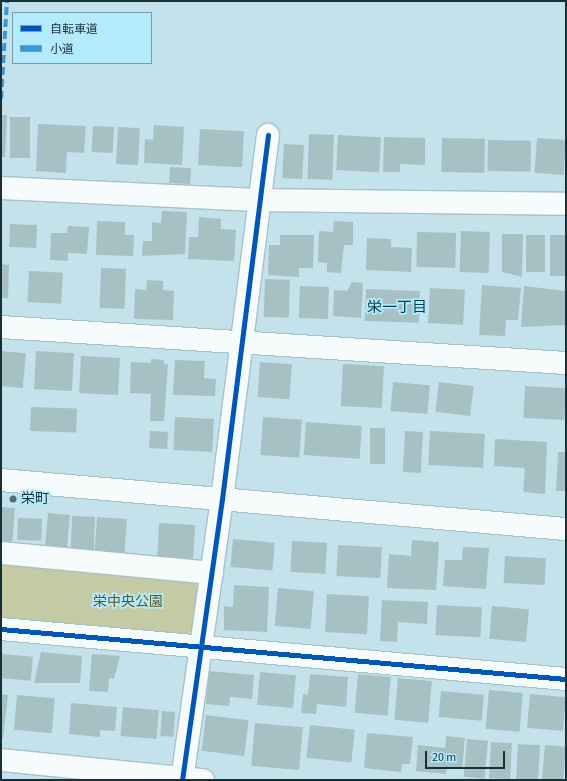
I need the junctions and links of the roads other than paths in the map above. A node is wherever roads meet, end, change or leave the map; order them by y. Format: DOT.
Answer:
graph roads {
  1 [pos="268,135"];
  2 [pos="1,188"];
  3 [pos="258,200"];
  4 [pos="566,204"];
  5 [pos="1,327"];
  6 [pos="240,342"];
  7 [pos="566,363"];
  8 [pos="1,480"];
  9 [pos="222,499"];
  10 [pos="566,529"];
  11 [pos="1,553"];
  12 [pos="212,573"];
  13 [pos="1,629"];
  14 [pos="201,648"];
  15 [pos="566,679"];
  16 [pos="1,760"];
  17 [pos="189,779"];
  1 -- 3 [label="street"];
  2 -- 3 [label="street"];
  3 -- 4 [label="street"];
  3 -- 6 [label="street"];
  5 -- 6 [label="street"];
  6 -- 7 [label="street"];
  6 -- 9 [label="street"];
  8 -- 9 [label="street"];
  9 -- 10 [label="street"];
  9 -- 12 [label="street"];
  11 -- 12 [label="street"];
  12 -- 14 [label="street"];
  13 -- 14 [label="street"];
  14 -- 15 [label="street"];
  14 -- 17 [label="street"];
  16 -- 17 [label="street"];
}
